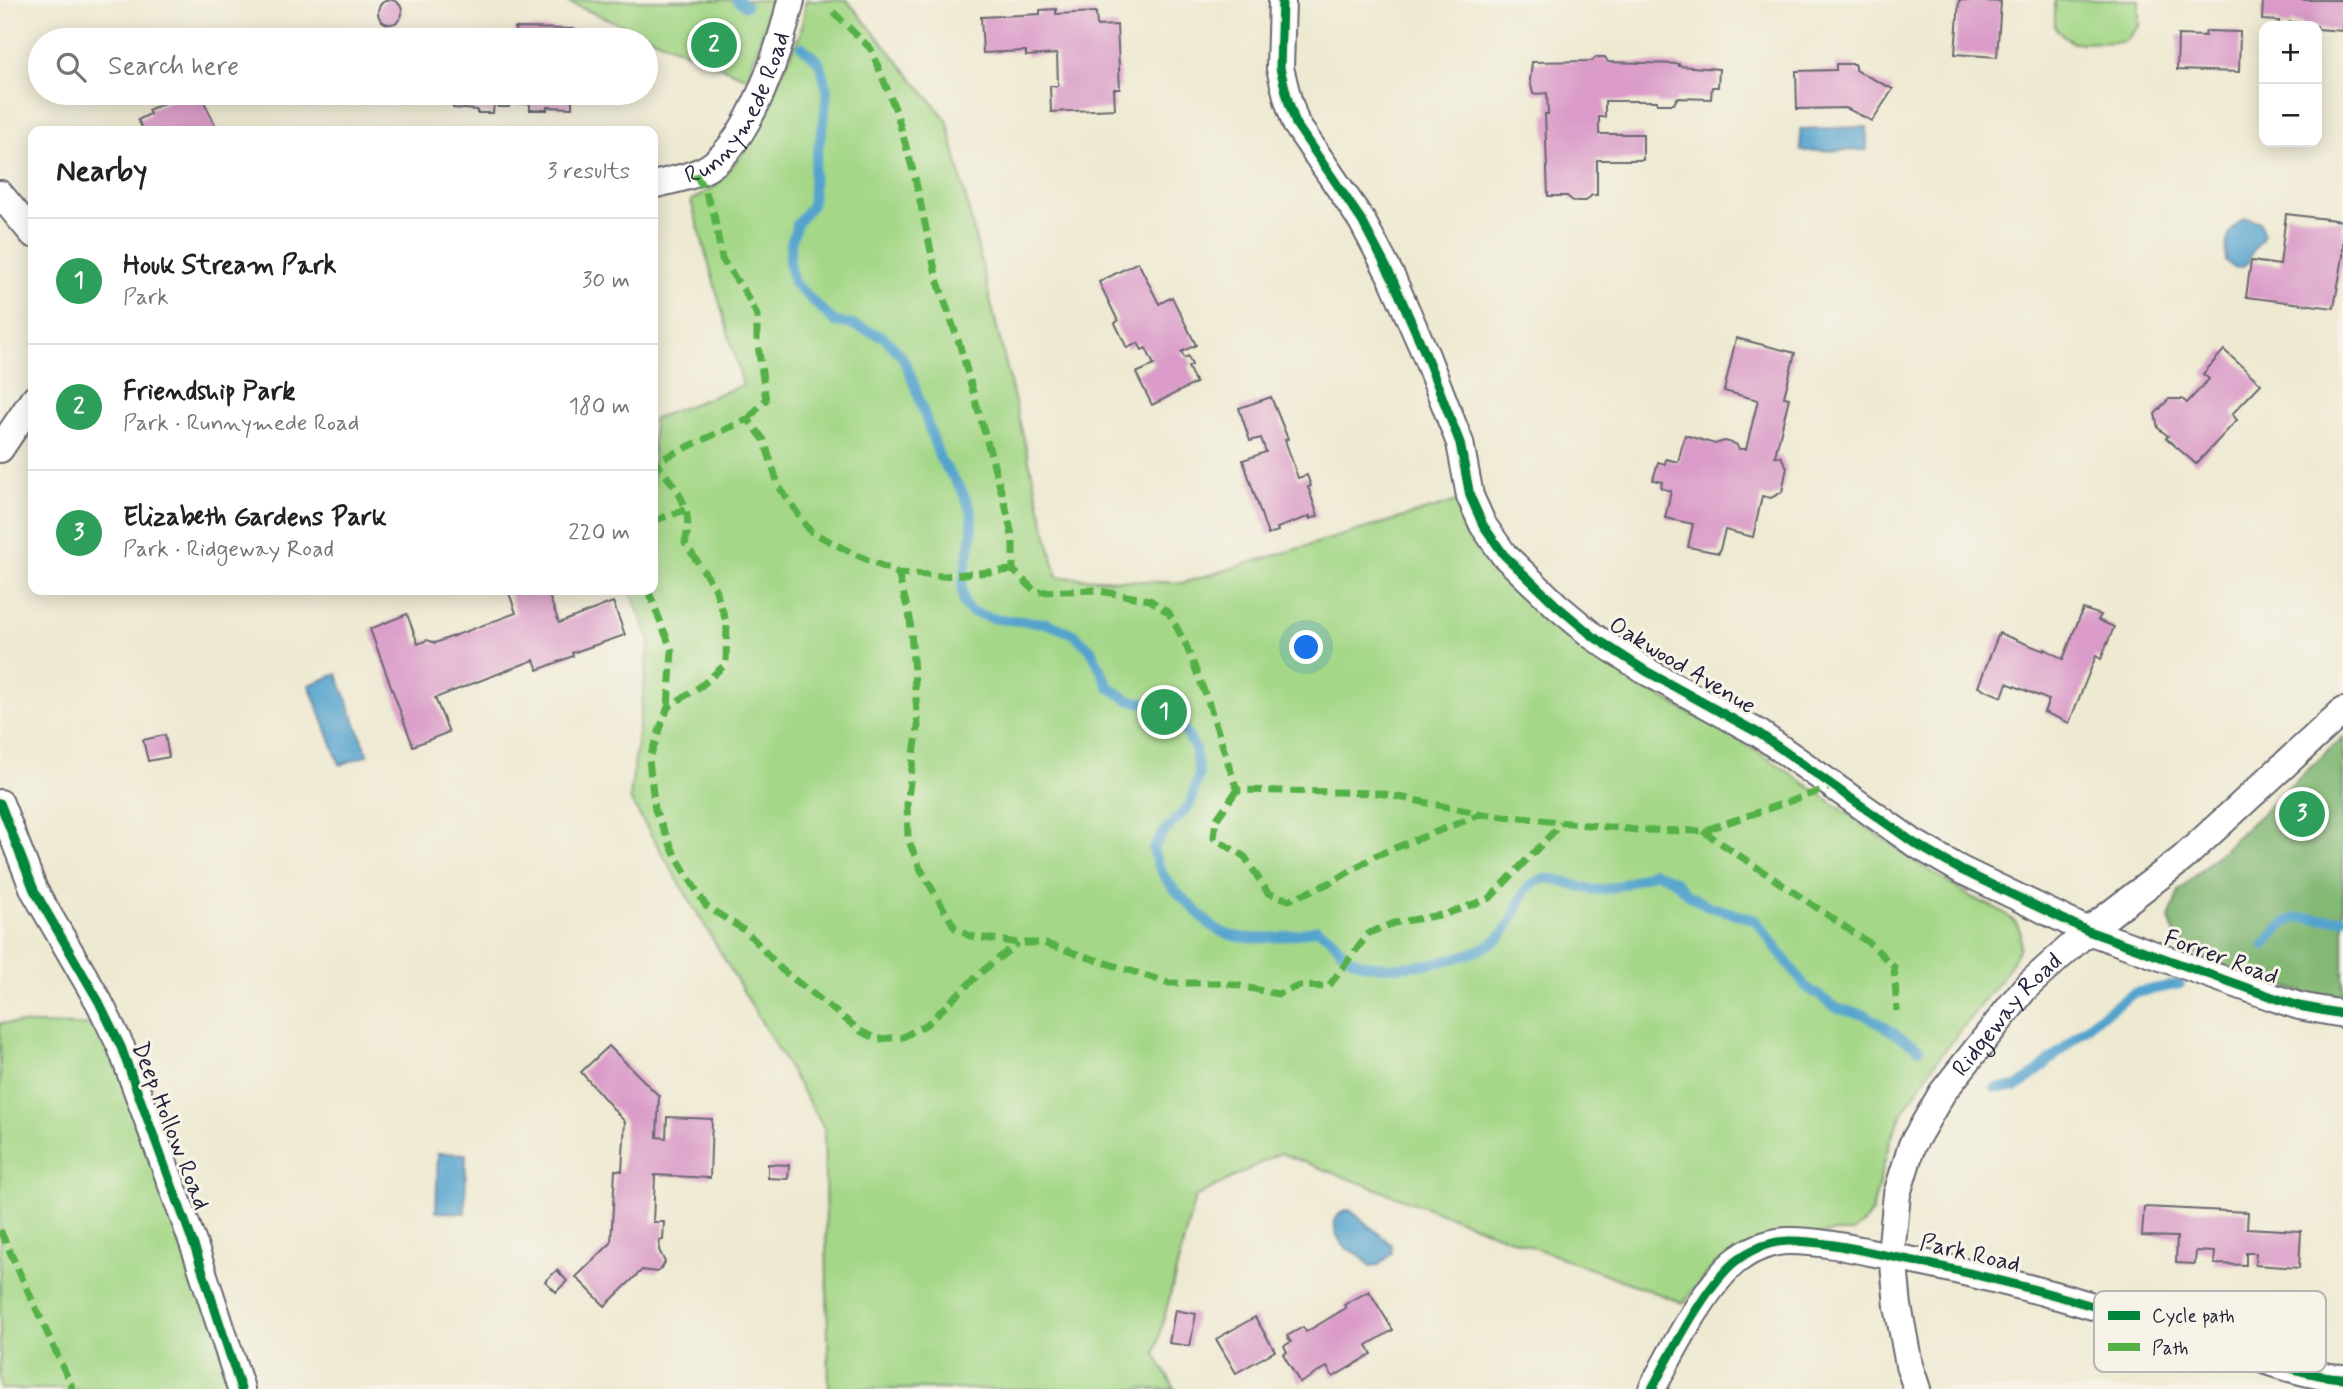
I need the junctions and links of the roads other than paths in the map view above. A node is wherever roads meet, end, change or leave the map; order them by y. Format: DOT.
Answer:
graph roads {
  1 [pos="791,0"];
  2 [pos="1282,0"];
  3 [pos="658,184"];
  4 [pos="0,194"];
  5 [pos="28,228"];
  6 [pos="28,407"];
  7 [pos="0,449"];
  8 [pos="2343,710"];
  9 [pos="0,803"];
  10 [pos="2088,931"];
  11 [pos="2343,1014"];
  12 [pos="1892,1257"];
  13 [pos="2094,1306"];
  14 [pos="2316,1372"];
  15 [pos="2343,1378"];
  16 [pos="241,1389"];
  17 [pos="1652,1389"];
  18 [pos="1917,1389"];
  1 -- 3 [label="street, Runnymede Road"];
  2 -- 10 [label="street, Oakwood Avenue"];
  4 -- 5 [label="street"];
  6 -- 7 [label="street"];
  8 -- 10 [label="street, Ridgeway Road"];
  9 -- 16 [label="street, Deep Hollow Road"];
  10 -- 11 [label="street, Forrer Road"];
  10 -- 12 [label="street, Ridgeway Road"];
  12 -- 13 [label="street, Park Road"];
  12 -- 17 [label="street, Park Road"];
  12 -- 18 [label="street, Ridgeway Road"];
  14 -- 15 [label="street, Park Road"];
}
